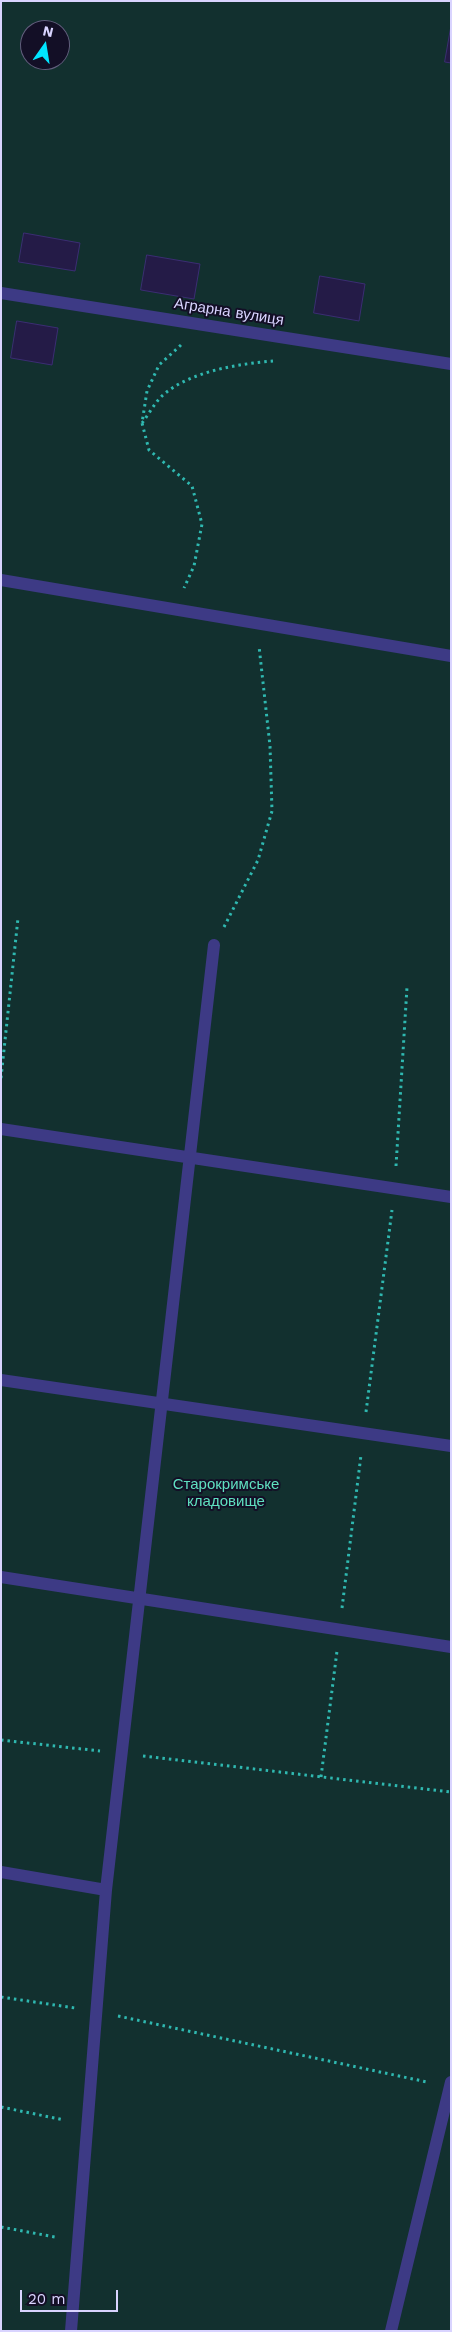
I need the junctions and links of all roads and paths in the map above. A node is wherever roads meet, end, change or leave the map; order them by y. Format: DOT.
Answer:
graph roads {
  1 [pos="1,293"];
  2 [pos="202,324"];
  3 [pos="282,361"];
  4 [pos="451,364"];
  5 [pos="142,423"];
  6 [pos="1,580"];
  7 [pos="175,610"];
  8 [pos="256,623"];
  9 [pos="451,656"];
  10 [pos="18,918"];
  11 [pos="214,945"];
  12 [pos="407,987"];
  13 [pos="1,1078"];
  14 [pos="1,1129"];
  15 [pos="191,1156"];
  16 [pos="395,1188"];
  17 [pos="451,1197"];
  18 [pos="1,1380"];
  19 [pos="162,1404"];
  20 [pos="364,1434"];
  21 [pos="451,1446"];
  22 [pos="1,1578"];
  23 [pos="140,1599"];
  24 [pos="340,1629"];
  25 [pos="451,1647"];
  26 [pos="1,1740"];
  27 [pos="122,1754"];
  28 [pos="321,1777"];
  29 [pos="451,1792"];
  30 [pos="1,1872"];
  31 [pos="106,1890"];
  32 [pos="1,1997"];
  33 [pos="97,2012"];
  34 [pos="450,2085"];
  35 [pos="1,2107"];
  36 [pos="87,2125"];
  37 [pos="1,2227"];
  38 [pos="78,2242"];
  39 [pos="71,2331"];
  40 [pos="391,2331"];
  1 -- 2 [label="lane, Аграрна вулиця"];
  2 -- 4 [label="lane, Аграрна вулиця"];
  2 -- 5 [label="path"];
  3 -- 5 [label="path"];
  5 -- 7 [label="path"];
  6 -- 7 [label="lane"];
  7 -- 8 [label="lane"];
  8 -- 9 [label="lane"];
  8 -- 11 [label="path"];
  10 -- 13 [label="path"];
  11 -- 15 [label="lane"];
  12 -- 16 [label="path"];
  14 -- 15 [label="lane"];
  15 -- 16 [label="lane"];
  15 -- 19 [label="lane"];
  16 -- 17 [label="lane"];
  16 -- 20 [label="path"];
  18 -- 19 [label="lane"];
  19 -- 20 [label="lane"];
  19 -- 23 [label="lane"];
  20 -- 21 [label="lane"];
  20 -- 24 [label="path"];
  22 -- 23 [label="lane"];
  23 -- 24 [label="lane"];
  23 -- 27 [label="lane"];
  24 -- 25 [label="lane"];
  24 -- 28 [label="path"];
  26 -- 27 [label="path"];
  27 -- 28 [label="path"];
  27 -- 31 [label="lane"];
  28 -- 29 [label="path"];
  30 -- 31 [label="lane"];
  31 -- 33 [label="lane"];
  32 -- 33 [label="path"];
  33 -- 34 [label="path"];
  33 -- 36 [label="lane"];
  34 -- 40 [label="lane"];
  35 -- 36 [label="path"];
  36 -- 38 [label="lane"];
  37 -- 38 [label="path"];
  38 -- 39 [label="lane"];
}
